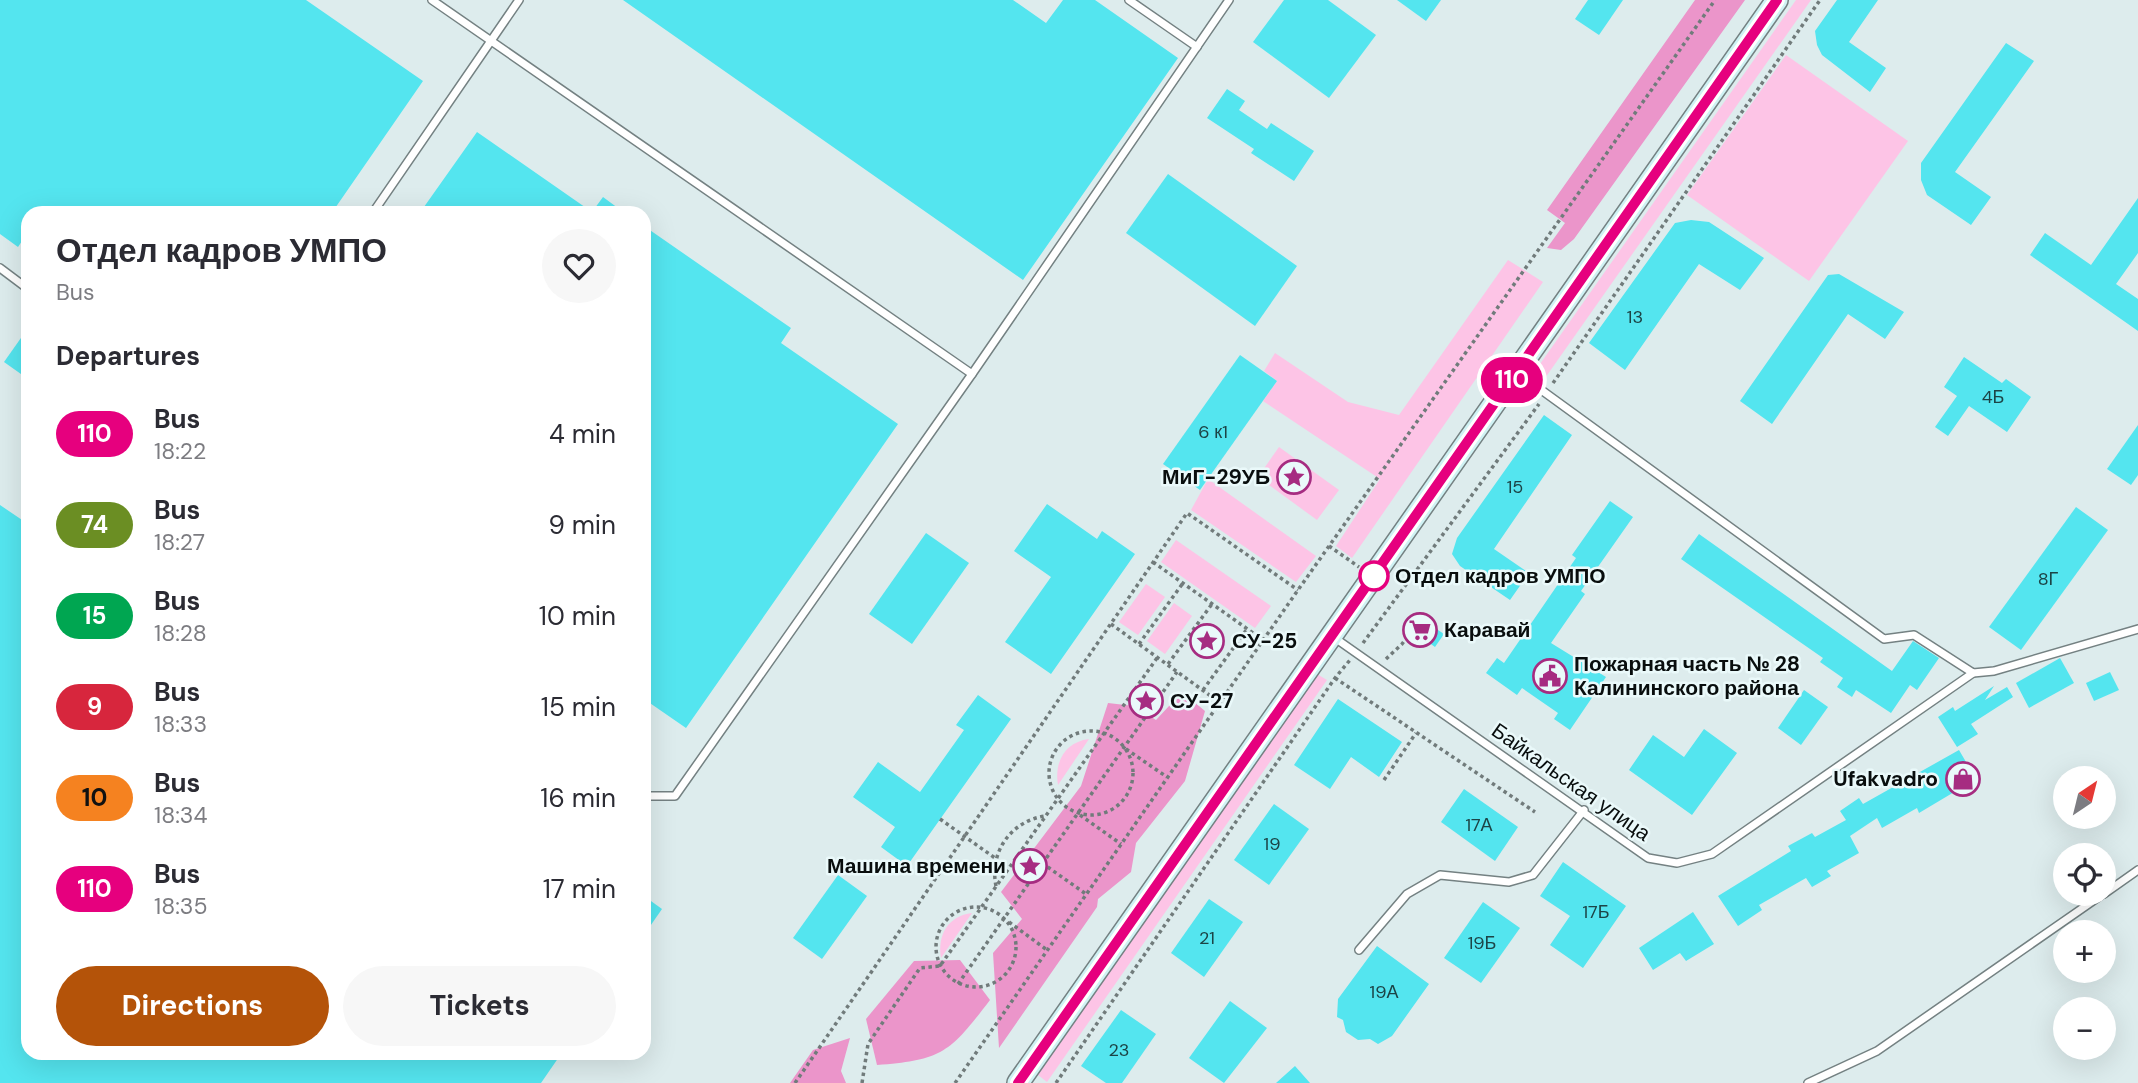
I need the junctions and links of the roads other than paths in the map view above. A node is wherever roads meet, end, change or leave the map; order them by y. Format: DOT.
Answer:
graph roads {
  1 [pos="432,0"];
  2 [pos="519,0"];
  3 [pos="1129,0"];
  4 [pos="1229,0"];
  5 [pos="1777,0"];
  6 [pos="491,40"];
  7 [pos="1197,47"];
  8 [pos="377,206"];
  9 [pos="0,268"];
  10 [pos="21,284"];
  11 [pos="1517,372"];
  12 [pos="972,374"];
  13 [pos="2138,629"];
  14 [pos="1332,636"];
  15 [pos="1973,673"];
  16 [pos="651,796"];
  17 [pos="1584,810"];
  18 [pos="2138,870"];
  19 [pos="2116,885"];
  20 [pos="2086,906"];
  21 [pos="1359,950"];
  22 [pos="1018,1083"];
  23 [pos="1808,1083"];
  1 -- 6 [label="lane"];
  2 -- 6 [label="lane"];
  3 -- 7 [label="lane"];
  4 -- 7 [label="lane"];
  5 -- 11 [label="main road"];
  6 -- 8 [label="lane"];
  6 -- 12 [label="lane"];
  7 -- 12 [label="lane"];
  9 -- 10 [label="lane"];
  11 -- 14 [label="main road"];
  11 -- 15 [label="lane"];
  12 -- 16 [label="lane"];
  13 -- 15 [label="lane"];
  14 -- 17 [label="lane, Байкальская улица"];
  14 -- 22 [label="main road"];
  15 -- 17 [label="lane, Байкальская улица"];
  17 -- 21 [label="lane"];
  18 -- 19 [label="lane"];
  20 -- 23 [label="lane"];
}
